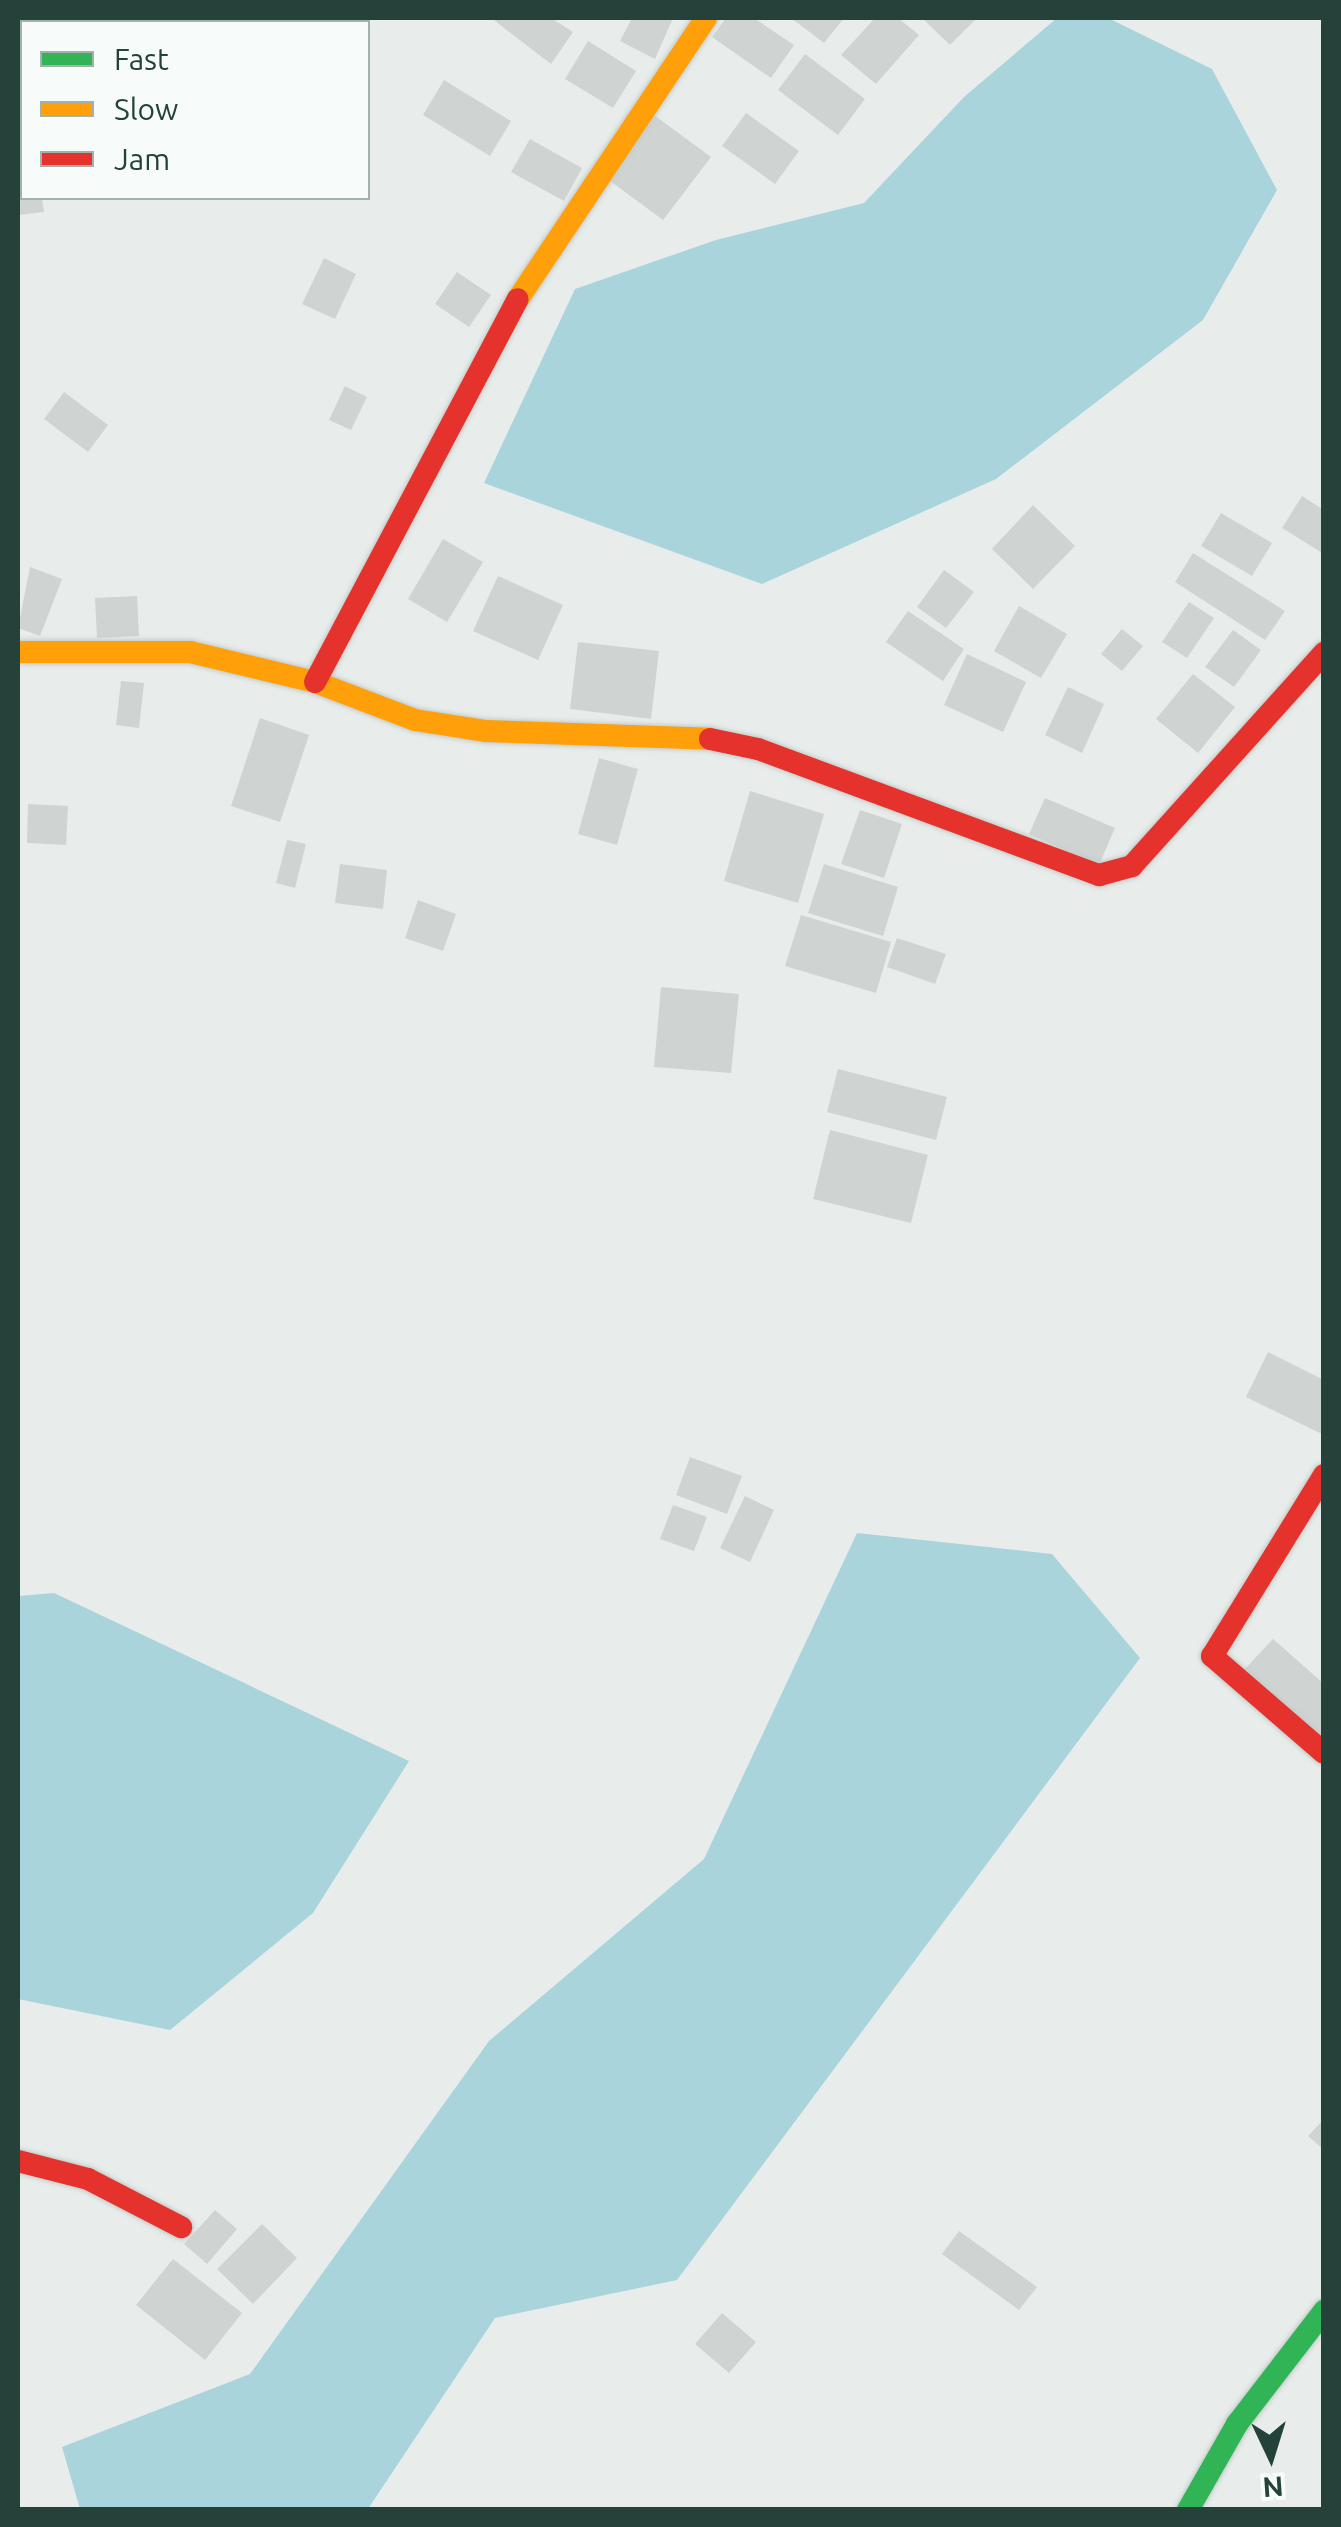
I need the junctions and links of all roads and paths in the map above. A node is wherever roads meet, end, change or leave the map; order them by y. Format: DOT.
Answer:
graph roads {
  1 [pos="706,18"];
  2 [pos="18,652"];
  3 [pos="1324,653"];
  4 [pos="315,682"];
  5 [pos="1324,1475"];
  6 [pos="1324,1753"];
  7 [pos="18,2161"];
  8 [pos="181,2227"];
  9 [pos="1324,2311"];
  10 [pos="1188,2510"];
  1 -- 4 [label="street"];
  2 -- 4 [label="street"];
  3 -- 4 [label="street"];
  5 -- 6 [label="street"];
  7 -- 8 [label="street"];
  9 -- 10 [label="street"];
}
